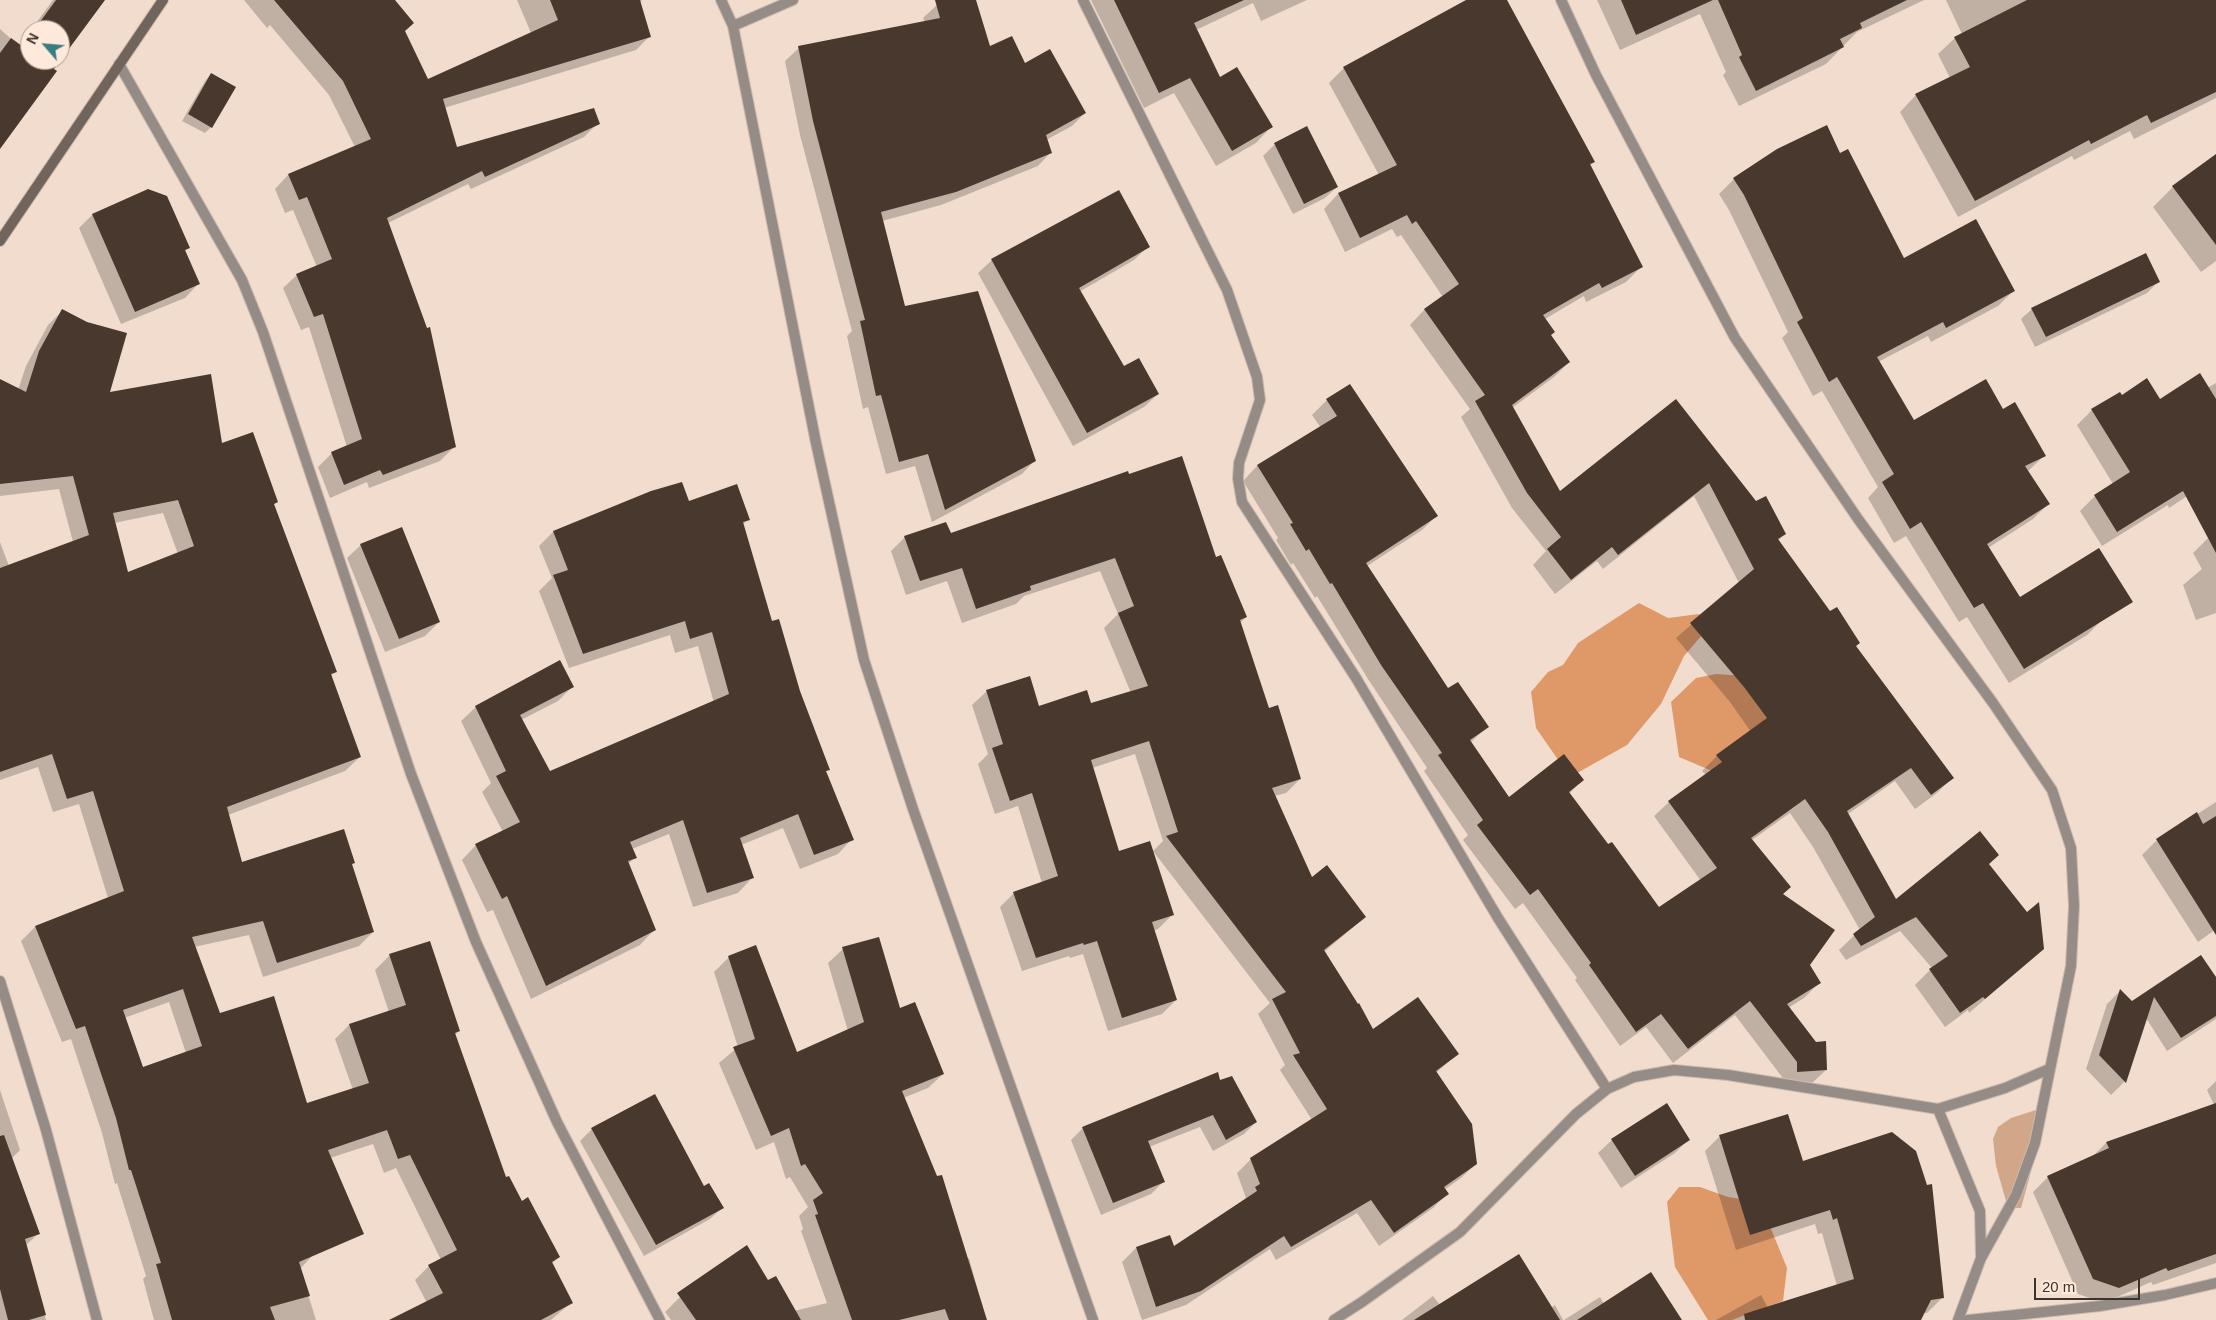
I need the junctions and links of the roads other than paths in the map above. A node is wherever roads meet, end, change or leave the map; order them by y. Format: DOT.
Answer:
graph roads {
  1 [pos="163,0"];
  2 [pos="721,0"];
  3 [pos="793,0"];
  4 [pos="1083,0"];
  5 [pos="1561,0"];
  6 [pos="732,26"];
  7 [pos="119,64"];
  8 [pos="0,241"];
  9 [pos="0,981"];
  10 [pos="2049,1069"];
  11 [pos="1607,1089"];
  12 [pos="1938,1109"];
  13 [pos="1982,1258"];
  14 [pos="2216,1283"];
  15 [pos="97,1320"];
  16 [pos="660,1320"];
  17 [pos="1093,1320"];
  18 [pos="1334,1320"];
  19 [pos="1958,1320"];
  20 [pos="1968,1320"];
  1 -- 7 [label="street"];
  2 -- 6 [label="street"];
  3 -- 6 [label="street"];
  4 -- 11 [label="street"];
  5 -- 10 [label="street"];
  6 -- 17 [label="street"];
  7 -- 8 [label="street"];
  7 -- 16 [label="street"];
  9 -- 15 [label="street"];
  10 -- 12 [label="street"];
  10 -- 13 [label="street"];
  11 -- 12 [label="street"];
  11 -- 18 [label="street"];
  12 -- 13 [label="street"];
  13 -- 19 [label="street"];
  14 -- 20 [label="street"];
}
